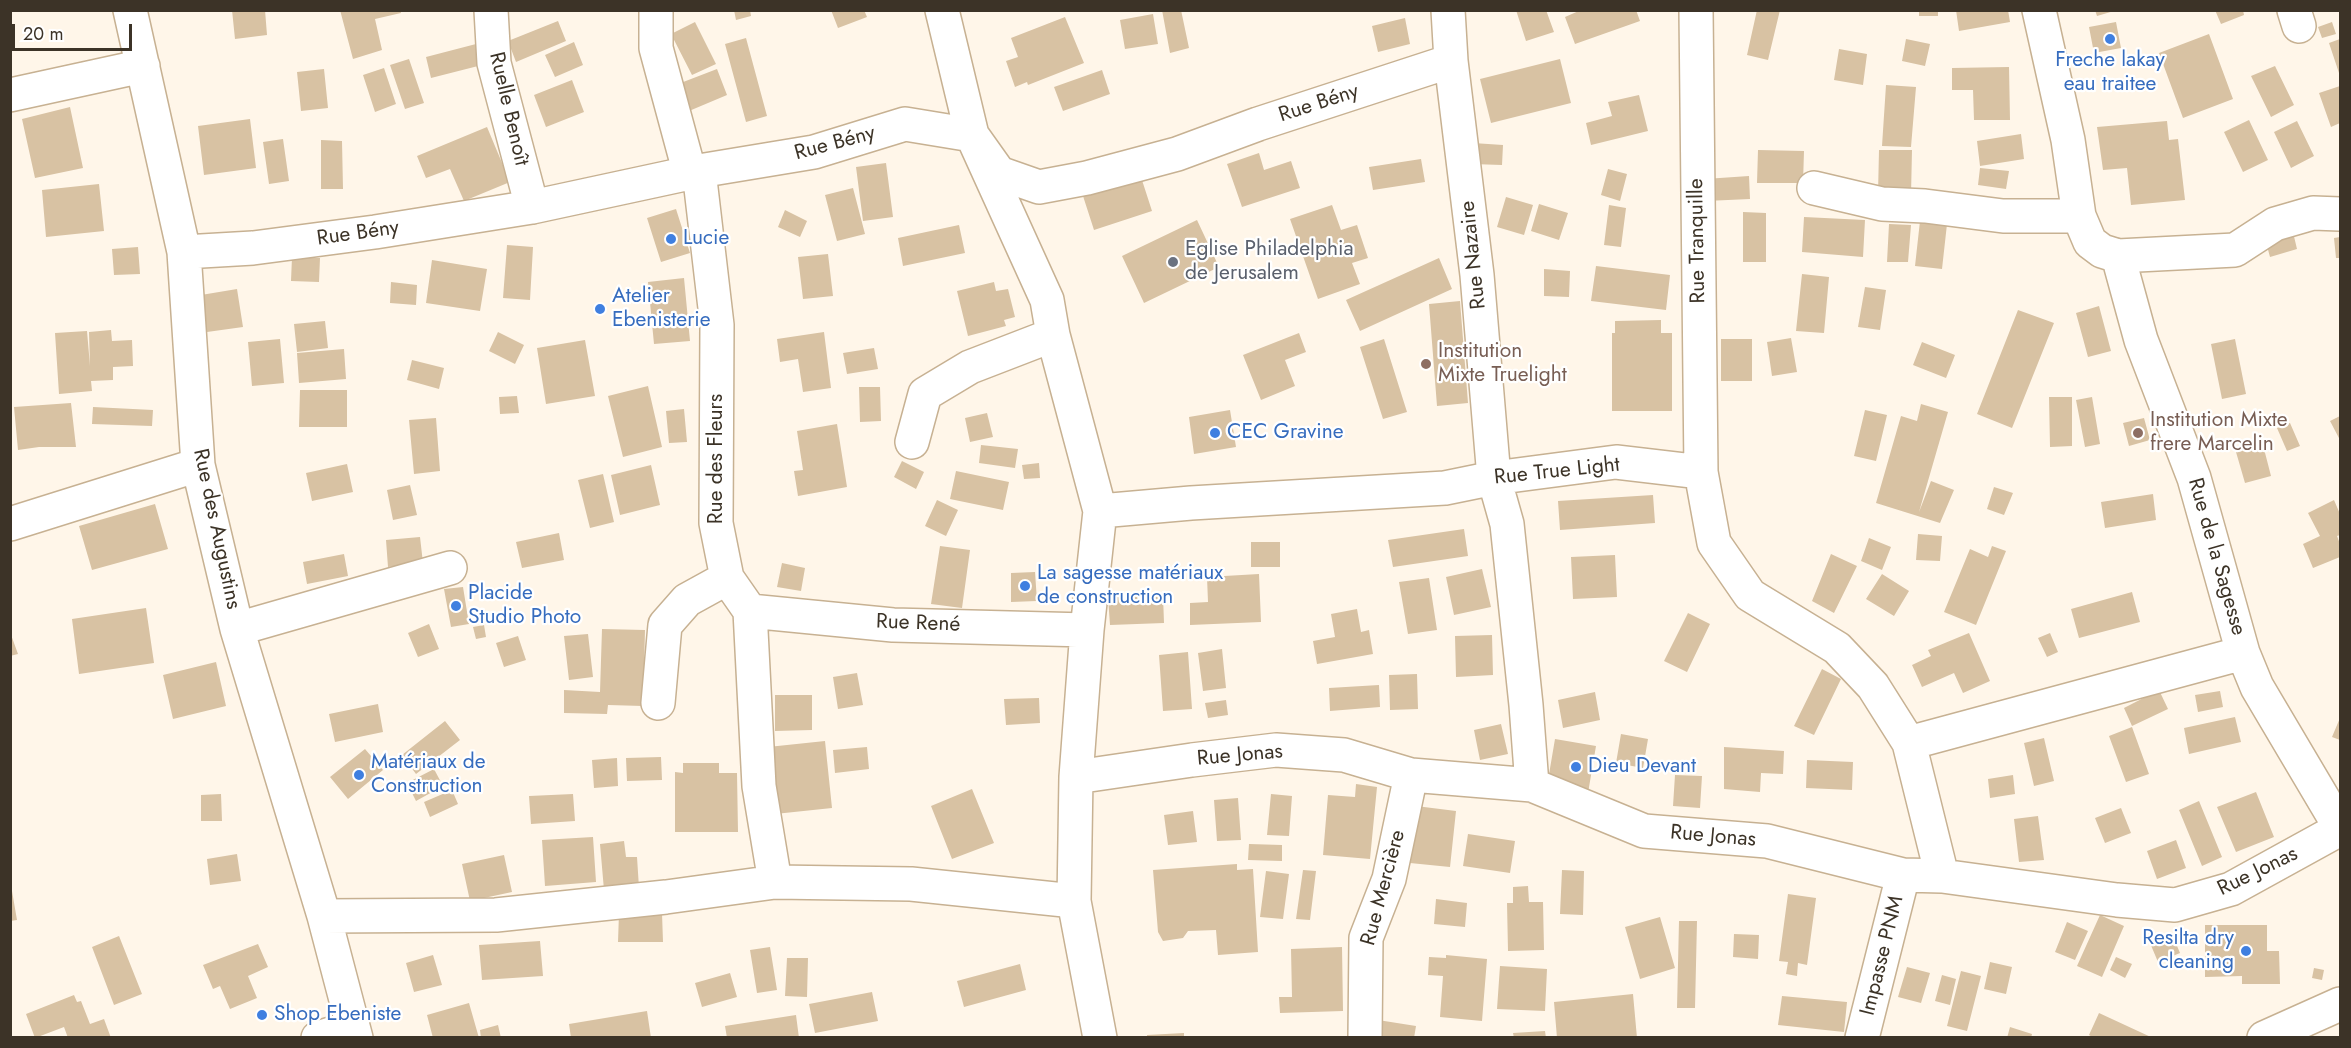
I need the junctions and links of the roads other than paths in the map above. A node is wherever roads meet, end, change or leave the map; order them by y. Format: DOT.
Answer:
graph roads {
  1 [pos="130,10"];
  2 [pos="490,10"];
  3 [pos="656,10"];
  4 [pos="942,10"];
  5 [pos="1448,10"];
  6 [pos="1696,10"];
  7 [pos="2039,10"];
  8 [pos="1451,60"];
  9 [pos="143,66"];
  10 [pos="10,95"];
  11 [pos="972,135"];
  12 [pos="694,173"];
  13 [pos="1814,188"];
  14 [pos="532,207"];
  15 [pos="2340,214"];
  16 [pos="2079,216"];
  17 [pos="184,252"];
  18 [pos="2118,255"];
  19 [pos="1053,334"];
  20 [pos="912,442"];
  21 [pos="198,465"];
  22 [pos="1701,472"];
  23 [pos="1494,478"];
  24 [pos="1100,511"];
  25 [pos="10,525"];
  26 [pos="450,568"];
  27 [pos="727,578"];
  28 [pos="750,611"];
  29 [pos="237,629"];
  30 [pos="1087,630"];
  31 [pos="2243,653"];
  32 [pos="658,704"];
  33 [pos="1909,743"];
  34 [pos="1411,775"];
  35 [pos="1076,777"];
  36 [pos="1532,785"];
  37 [pos="2340,828"];
  38 [pos="1903,875"];
  39 [pos="1942,876"];
  40 [pos="775,882"];
  41 [pos="1074,901"];
  42 [pos="324,916"];
  43 [pos="2340,1004"];
  44 [pos="354,1033"];
  45 [pos="318,1038"];
  46 [pos="1100,1038"];
  47 [pos="1365,1038"];
  48 [pos="1862,1038"];
  49 [pos="2264,1038"];
  1 -- 9 [label="street, Rue des Augustins"];
  2 -- 14 [label="street, Ruelle Benoît"];
  3 -- 12 [label="street, Rue des Fleurs"];
  4 -- 11 [label="street"];
  5 -- 8 [label="street, Rue Nazaire"];
  6 -- 22 [label="street, Rue Tranquille"];
  7 -- 16 [label="street"];
  8 -- 11 [label="street, Rue Bény"];
  8 -- 23 [label="street, Rue Nazaire"];
  9 -- 10 [label="street"];
  9 -- 17 [label="street, Rue des Augustins"];
  11 -- 12 [label="street, Rue Bény"];
  11 -- 19 [label="street"];
  12 -- 14 [label="street, Rue Bény"];
  12 -- 27 [label="street, Rue des Fleurs"];
  13 -- 16 [label="street"];
  14 -- 17 [label="street, Rue Bény"];
  15 -- 18 [label="street"];
  16 -- 18 [label="street"];
  17 -- 21 [label="street, Rue des Augustins"];
  18 -- 31 [label="street, Rue de la Sagesse"];
  19 -- 20 [label="street"];
  19 -- 24 [label="street"];
  21 -- 25 [label="street"];
  21 -- 29 [label="street, Rue des Augustins"];
  22 -- 23 [label="street, Rue True Light"];
  22 -- 33 [label="street"];
  23 -- 24 [label="street, Rue True Light"];
  23 -- 36 [label="street, Rue Nazaire"];
  24 -- 30 [label="street"];
  26 -- 29 [label="street"];
  27 -- 28 [label="street, Rue des Fleurs"];
  27 -- 32 [label="street"];
  28 -- 30 [label="street, Rue René"];
  28 -- 40 [label="street"];
  29 -- 42 [label="street, Rue des Augustins"];
  30 -- 35 [label="street"];
  31 -- 33 [label="street"];
  31 -- 37 [label="street, Rue de la Sagesse"];
  33 -- 39 [label="street"];
  34 -- 35 [label="street, Rue Jonas"];
  34 -- 36 [label="street, Rue Jonas"];
  34 -- 47 [label="street, Rue Mercière"];
  35 -- 41 [label="street"];
  36 -- 38 [label="street, Rue Jonas"];
  37 -- 39 [label="street, Rue Jonas"];
  38 -- 39 [label="street, Rue Jonas"];
  38 -- 48 [label="street, Impasse PNM"];
  40 -- 41 [label="street"];
  40 -- 42 [label="street"];
  41 -- 46 [label="street"];
  42 -- 44 [label="street, Rue des Augustins"];
  43 -- 49 [label="street"];
  44 -- 45 [label="street"];
}
